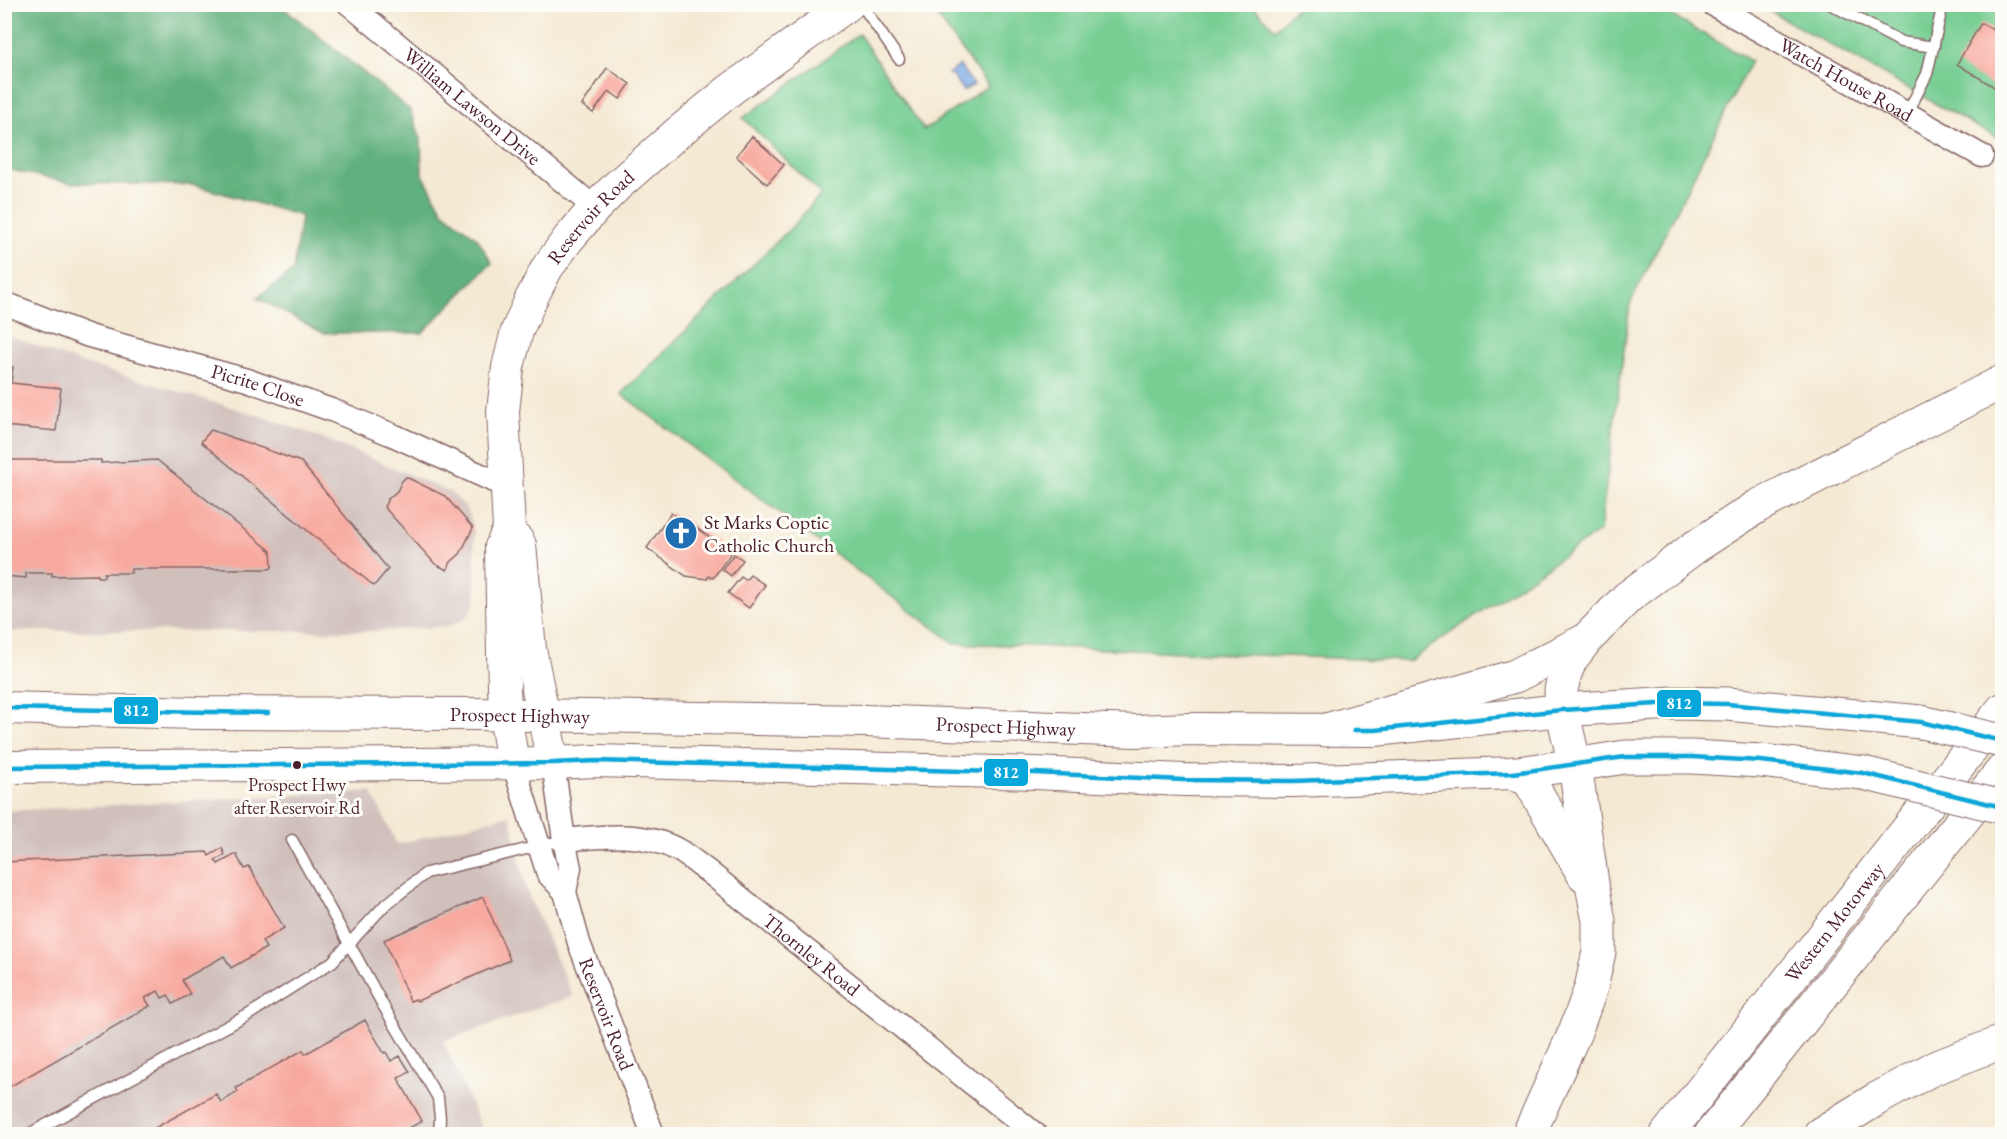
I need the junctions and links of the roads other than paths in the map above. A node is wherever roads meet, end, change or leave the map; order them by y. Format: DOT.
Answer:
graph roads {
  1 [pos="349,4"];
  2 [pos="849,4"];
  3 [pos="861,4"];
  4 [pos="1712,4"];
  5 [pos="1830,4"];
  6 [pos="1943,4"];
  7 [pos="1993,4"];
  8 [pos="2002,10"];
  9 [pos="1934,47"];
  10 [pos="899,59"];
  11 [pos="1907,114"];
  12 [pos="1982,156"];
  13 [pos="595,208"];
  14 [pos="4,303"];
  15 [pos="2002,382"];
  16 [pos="505,486"];
  17 [pos="509,529"];
  18 [pos="1585,641"];
  19 [pos="4,708"];
  20 [pos="1562,710"];
  21 [pos="2002,710"];
  22 [pos="505,715"];
  23 [pos="544,715"];
  24 [pos="1326,730"];
  25 [pos="2002,741"];
  26 [pos="553,763"];
  27 [pos="513,764"];
  28 [pos="1575,765"];
  29 [pos="4,767"];
  30 [pos="2002,771"];
  31 [pos="1514,773"];
  32 [pos="2002,807"];
  33 [pos="292,840"];
  34 [pos="564,840"];
  35 [pos="539,845"];
  36 [pos="1593,890"];
  37 [pos="565,892"];
  38 [pos="348,944"];
  39 [pos="2002,1042"];
  40 [pos="29,1134"];
  41 [pos="439,1134"];
  42 [pos="653,1134"];
  43 [pos="1035,1134"];
  44 [pos="1529,1134"];
  45 [pos="1667,1134"];
  46 [pos="1711,1134"];
  47 [pos="1820,1134"];
  1 -- 13 [label="street, William Lawson Drive"];
  2 -- 13 [label="main road, Reservoir Road"];
  3 -- 10 [label="lane"];
  4 -- 11 [label="street, Watch House Road"];
  5 -- 9 [label="lane"];
  6 -- 9 [label="lane"];
  7 -- 8 [label="lane"];
  9 -- 11 [label="lane"];
  11 -- 12 [label="street, Watch House Road"];
  13 -- 16 [label="main road, Reservoir Road"];
  14 -- 16 [label="street, Picrite Close"];
  15 -- 18 [label="main road"];
  16 -- 17 [label="main road, Reservoir Road"];
  17 -- 22 [label="main road, Reservoir Road"];
  17 -- 23 [label="main road, Reservoir Road"];
  18 -- 20 [label="main road"];
  18 -- 24 [label="main road"];
  19 -- 22 [label="main road, Prospect Highway"];
  20 -- 24 [label="main road, Prospect Highway"];
  20 -- 25 [label="main road, Prospect Highway, bridge"];
  20 -- 28 [label="main road"];
  21 -- 45 [label="main road, Western Motorway"];
  22 -- 23 [label="main road, Prospect Highway"];
  22 -- 27 [label="main road, Reservoir Road"];
  23 -- 24 [label="main road, Prospect Highway"];
  23 -- 26 [label="main road, Reservoir Road"];
  26 -- 27 [label="main road"];
  26 -- 31 [label="main road"];
  26 -- 34 [label="street, Reservoir Road"];
  27 -- 29 [label="main road"];
  27 -- 35 [label="street, Reservoir Road"];
  28 -- 31 [label="main road"];
  28 -- 32 [label="main road, bridge"];
  28 -- 36 [label="main road"];
  30 -- 46 [label="main road, Western Motorway"];
  31 -- 36 [label="main road"];
  33 -- 38 [label="lane"];
  34 -- 35 [label="lane"];
  34 -- 37 [label="street, Reservoir Road"];
  34 -- 43 [label="street, Thornley Road"];
  35 -- 37 [label="street, Reservoir Road"];
  35 -- 38 [label="lane"];
  36 -- 44 [label="main road"];
  37 -- 42 [label="street, Reservoir Road"];
  38 -- 40 [label="lane"];
  38 -- 41 [label="lane"];
  39 -- 47 [label="main road"];
}
